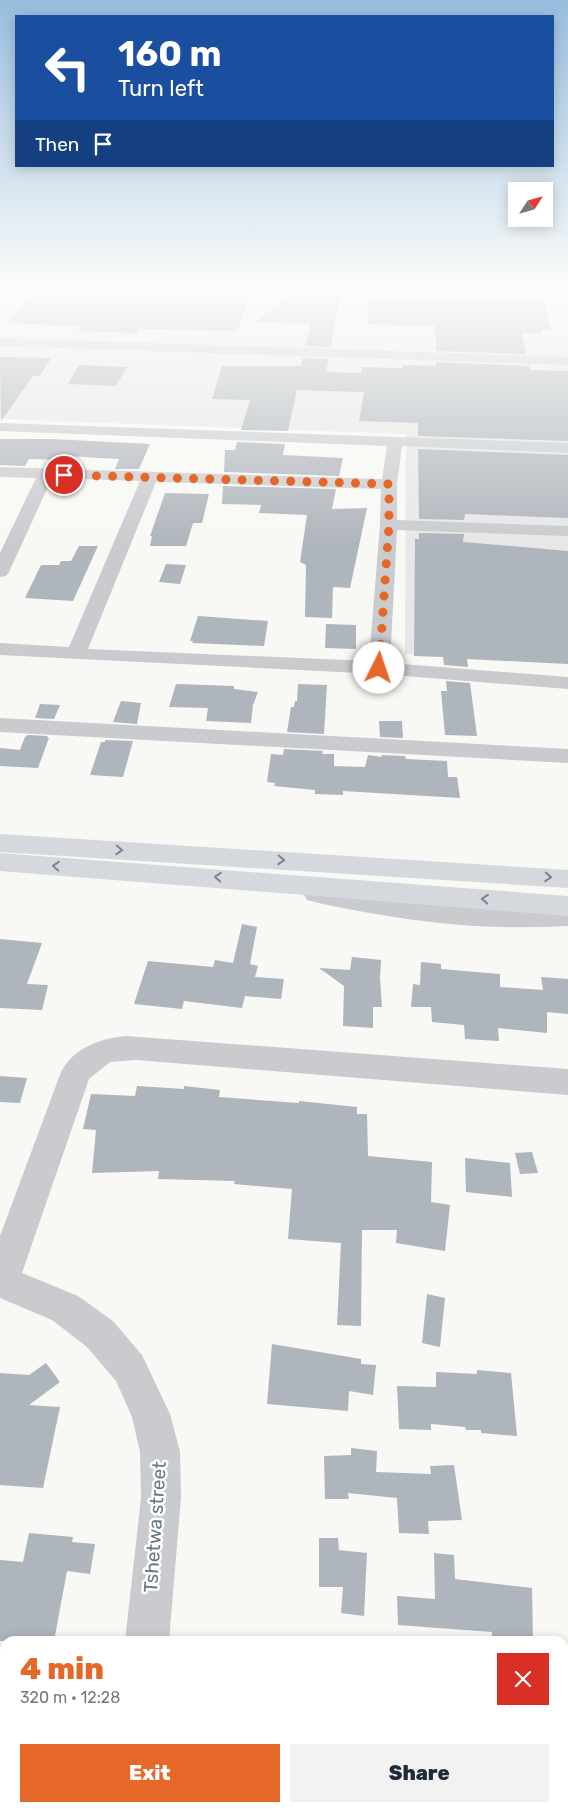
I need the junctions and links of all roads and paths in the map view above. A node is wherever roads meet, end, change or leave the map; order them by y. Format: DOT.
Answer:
graph roads {
  1 [pos="0,427"];
  2 [pos="395,442"];
  3 [pos="568,448"];
  4 [pos="0,472"];
  5 [pos="46,474"];
  6 [pos="150,477"];
  7 [pos="389,484"];
  8 [pos="389,525"];
  9 [pos="568,531"];
  10 [pos="5,548"];
  11 [pos="0,572"];
  12 [pos="0,649"];
  13 [pos="76,654"];
  14 [pos="379,668"];
  15 [pos="568,683"];
  16 [pos="0,725"];
  17 [pos="568,756"];
  18 [pos="0,843"];
  19 [pos="0,862"];
  20 [pos="568,879"];
  21 [pos="249,880"];
  22 [pos="568,906"];
  23 [pos="568,916"];
  24 [pos="568,1082"];
  25 [pos="1,1281"];
  26 [pos="147,1636"];
  1 -- 2 [label="street"];
  2 -- 3 [label="street"];
  2 -- 7 [label="street"];
  4 -- 5 [label="street"];
  5 -- 6 [label="street"];
  5 -- 10 [label="street"];
  6 -- 7 [label="street"];
  6 -- 13 [label="street"];
  7 -- 8 [label="street"];
  8 -- 9 [label="street"];
  8 -- 14 [label="street"];
  10 -- 11 [label="street"];
  12 -- 13 [label="street"];
  13 -- 14 [label="street"];
  14 -- 15 [label="street"];
  16 -- 17 [label="street"];
  18 -- 20 [label="main road, one-way"];
  21 -- 19 [label="main road, one-way"];
  22 -- 21 [label="main road, one-way"];
  21 -- 23 [label="street"];
  24 -- 25 [label="street"];
  25 -- 26 [label="street, Tshetwa street"];
}
